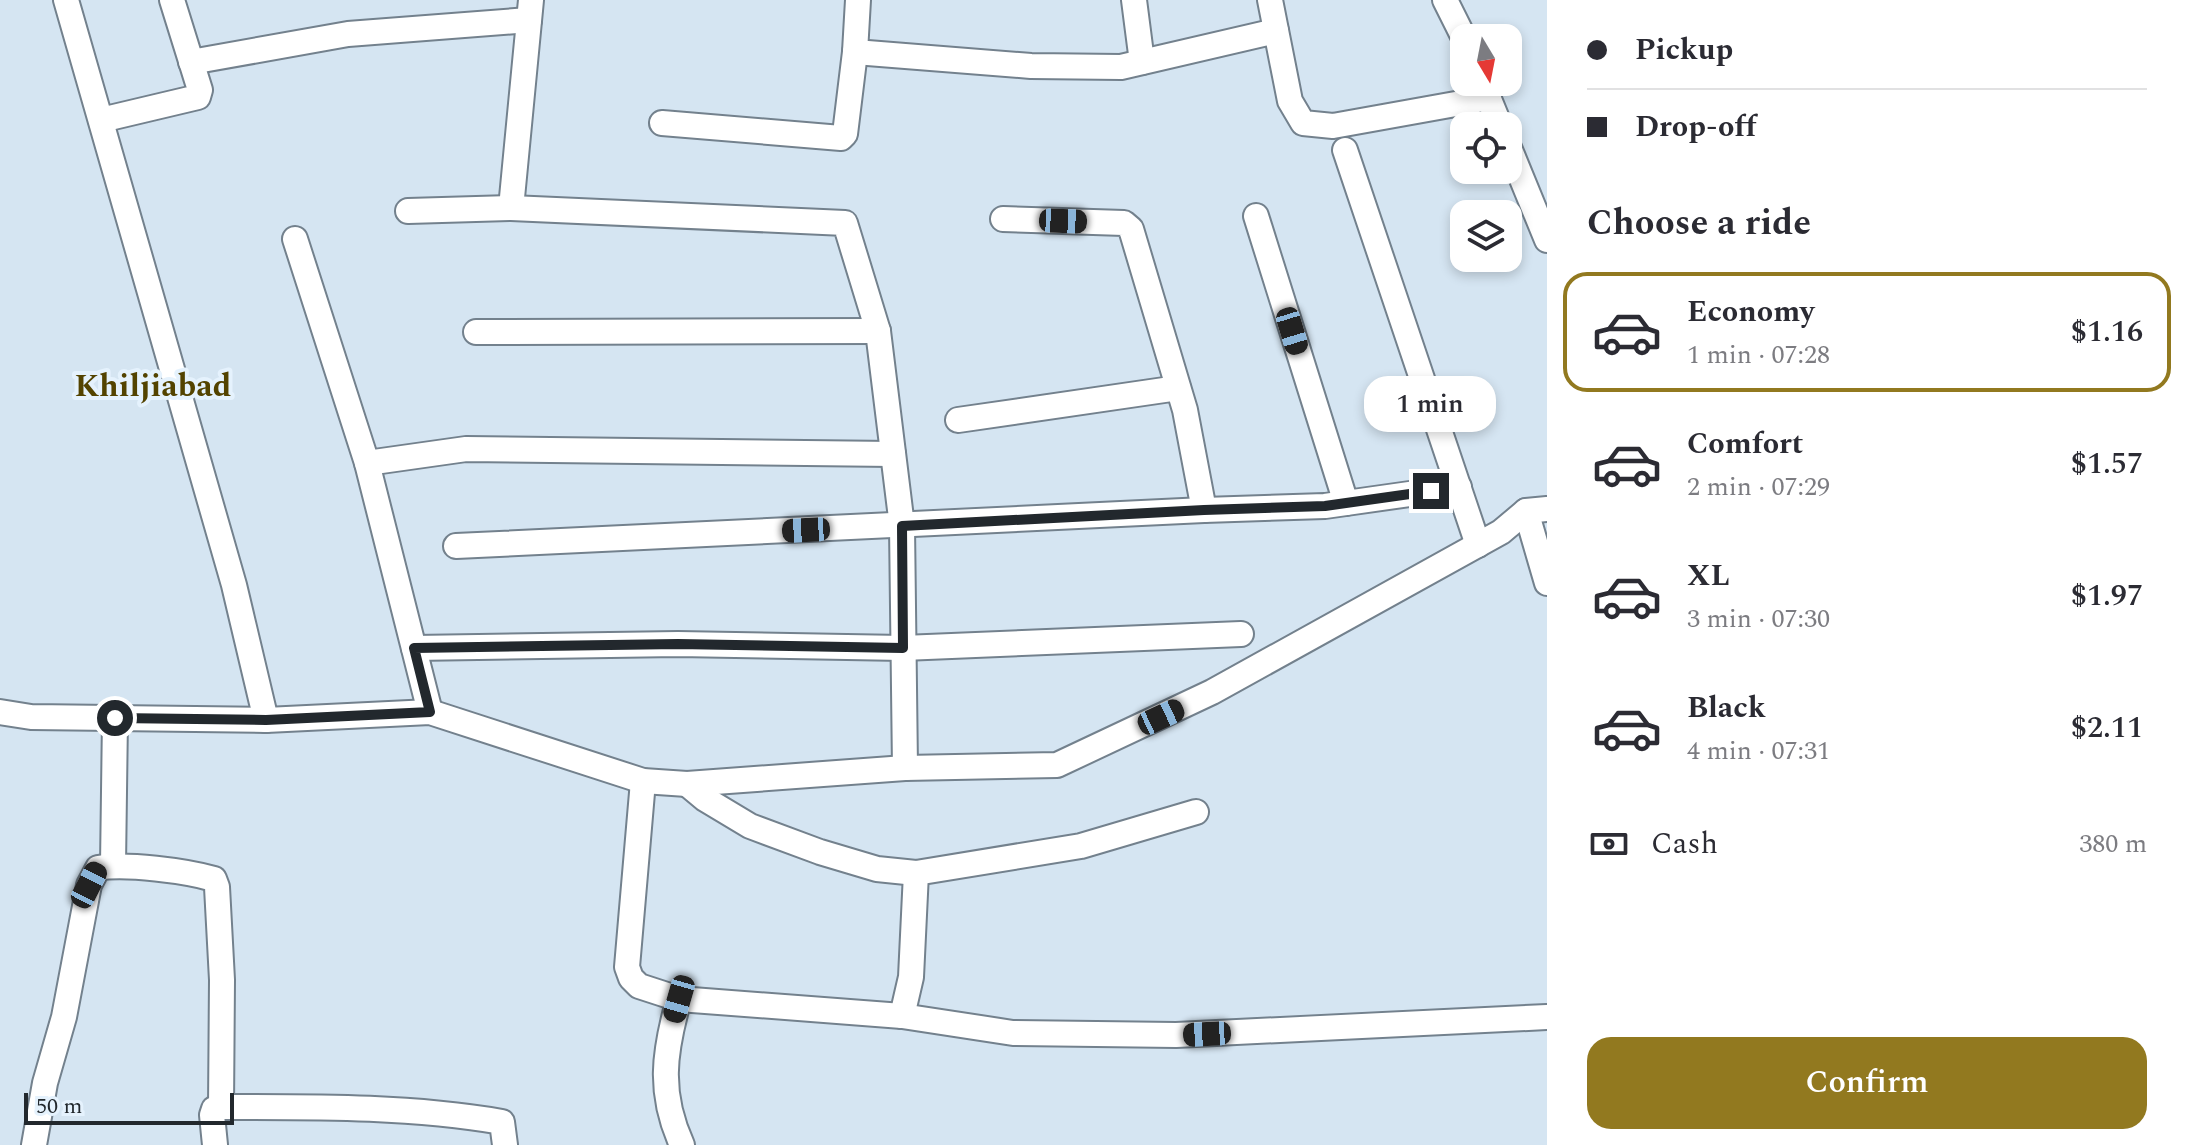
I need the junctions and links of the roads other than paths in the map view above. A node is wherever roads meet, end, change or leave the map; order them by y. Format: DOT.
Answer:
graph roads {
  1 [pos="66,0"];
  2 [pos="172,0"];
  3 [pos="858,0"];
  4 [pos="1134,0"];
  5 [pos="1270,0"];
  6 [pos="1445,0"];
  7 [pos="530,10"];
  8 [pos="1457,24"];
  9 [pos="1276,31"];
  10 [pos="855,52"];
  11 [pos="191,62"];
  12 [pos="1142,62"];
  13 [pos="1460,96"];
  14 [pos="101,120"];
  15 [pos="662,123"];
  16 [pos="1345,150"];
  17 [pos="1522,179"];
  18 [pos="511,208"];
  19 [pos="408,211"];
  20 [pos="1256,216"];
  21 [pos="1003,219"];
  22 [pos="295,239"];
  23 [pos="1547,240"];
  24 [pos="878,331"];
  25 [pos="476,332"];
  26 [pos="1178,388"];
  27 [pos="958,420"];
  28 [pos="893,454"];
  29 [pos="367,463"];
  30 [pos="1459,487"];
  31 [pos="1346,503"];
  32 [pos="1204,510"];
  33 [pos="1536,510"];
  34 [pos="902,526"];
  35 [pos="1478,545"];
  36 [pos="456,546"];
  37 [pos="1547,583"];
  38 [pos="1241,634"];
  39 [pos="414,648"];
  40 [pos="903,648"];
  41 [pos="0,712"];
  42 [pos="430,712"];
  43 [pos="115,718"];
  44 [pos="266,720"];
  45 [pos="905,768"];
  46 [pos="643,781"];
  47 [pos="687,784"];
  48 [pos="1196,812"];
  49 [pos="113,865"];
  50 [pos="916,873"];
  51 [pos="679,999"];
  52 [pos="902,1016"];
  53 [pos="1547,1017"];
  54 [pos="221,1107"];
  55 [pos="34,1145"];
  56 [pos="215,1145"];
  57 [pos="505,1145"];
  58 [pos="682,1145"];
  1 -- 14 [label="street"];
  2 -- 11 [label="street"];
  3 -- 10 [label="street"];
  4 -- 12 [label="street"];
  5 -- 9 [label="street"];
  6 -- 8 [label="street"];
  7 -- 11 [label="street"];
  7 -- 18 [label="street"];
  9 -- 12 [label="street"];
  9 -- 13 [label="street"];
  10 -- 12 [label="street"];
  10 -- 15 [label="street"];
  11 -- 14 [label="street"];
  14 -- 44 [label="street"];
  16 -- 30 [label="street"];
  17 -- 23 [label="street"];
  18 -- 19 [label="street"];
  18 -- 24 [label="street"];
  20 -- 31 [label="street"];
  21 -- 26 [label="street"];
  22 -- 29 [label="street"];
  24 -- 25 [label="street"];
  24 -- 28 [label="street"];
  26 -- 27 [label="street"];
  26 -- 32 [label="street"];
  28 -- 29 [label="street"];
  28 -- 34 [label="street"];
  29 -- 39 [label="street"];
  30 -- 31 [label="street"];
  30 -- 35 [label="street"];
  31 -- 32 [label="street"];
  32 -- 34 [label="street"];
  33 -- 35 [label="street"];
  33 -- 37 [label="street"];
  34 -- 36 [label="street"];
  34 -- 40 [label="street"];
  35 -- 45 [label="street"];
  38 -- 40 [label="street"];
  39 -- 40 [label="street"];
  39 -- 42 [label="street"];
  40 -- 45 [label="street"];
  41 -- 43 [label="street"];
  42 -- 44 [label="street"];
  42 -- 46 [label="street"];
  43 -- 44 [label="street"];
  43 -- 49 [label="street"];
  45 -- 47 [label="street"];
  46 -- 47 [label="street"];
  46 -- 51 [label="street"];
  47 -- 50 [label="street"];
  48 -- 50 [label="street"];
  49 -- 54 [label="street"];
  49 -- 55 [label="street"];
  50 -- 52 [label="street"];
  51 -- 52 [label="street"];
  51 -- 58 [label="street"];
  52 -- 53 [label="street"];
  54 -- 56 [label="street"];
  54 -- 57 [label="street"];
}
